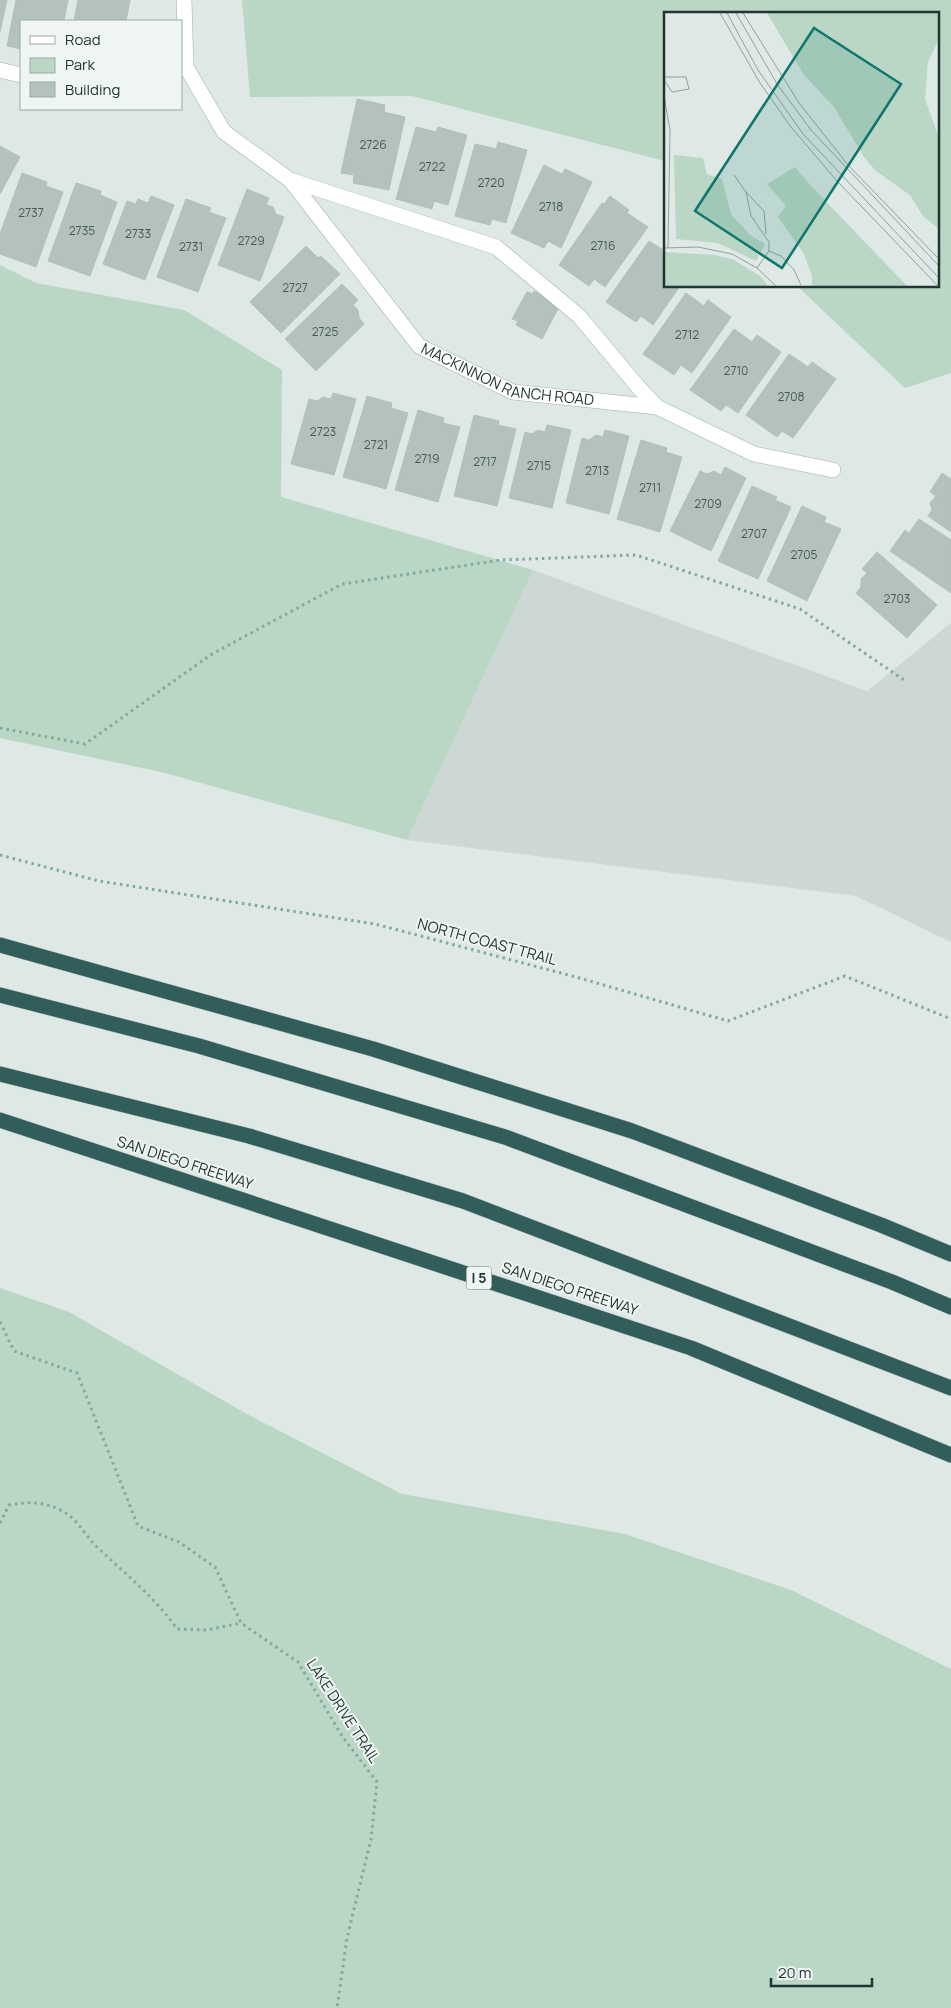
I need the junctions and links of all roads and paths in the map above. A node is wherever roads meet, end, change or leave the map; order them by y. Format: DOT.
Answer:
graph roads {
  1 [pos="184,0"];
  2 [pos="184,68"];
  3 [pos="0,70"];
  4 [pos="20,75"];
  5 [pos="290,180"];
  6 [pos="657,407"];
  7 [pos="833,470"];
  8 [pos="904,680"];
  9 [pos="0,728"];
  10 [pos="0,855"];
  11 [pos="0,945"];
  12 [pos="0,995"];
  13 [pos="951,1019"];
  14 [pos="0,1074"];
  15 [pos="0,1120"];
  16 [pos="951,1254"];
  17 [pos="951,1308"];
  18 [pos="0,1322"];
  19 [pos="951,1388"];
  20 [pos="951,1455"];
  21 [pos="0,1523"];
  22 [pos="242,1623"];
  23 [pos="337,2008"];
  1 -- 2 [label="street, MACKINNON RANCH ROAD"];
  2 -- 5 [label="street, MACKINNON RANCH ROAD"];
  3 -- 4 [label="street"];
  5 -- 6 [label="street, MACKINNON RANCH ROAD"];
  5 -- 6 [label="street, MACKINNON RANCH ROAD"];
  6 -- 7 [label="street, MACKINNON RANCH ROAD"];
  8 -- 9 [label="path"];
  10 -- 13 [label="path, NORTH COAST TRAIL"];
  11 -- 16 [label="highway"];
  12 -- 17 [label="highway"];
  14 -- 19 [label="highway"];
  15 -- 20 [label="highway, SAN DIEGO FREEWAY / I 5"];
  18 -- 22 [label="path, LAKE DRIVE TRAIL"];
  21 -- 22 [label="path"];
  22 -- 23 [label="path, LAKE DRIVE TRAIL"];
}
